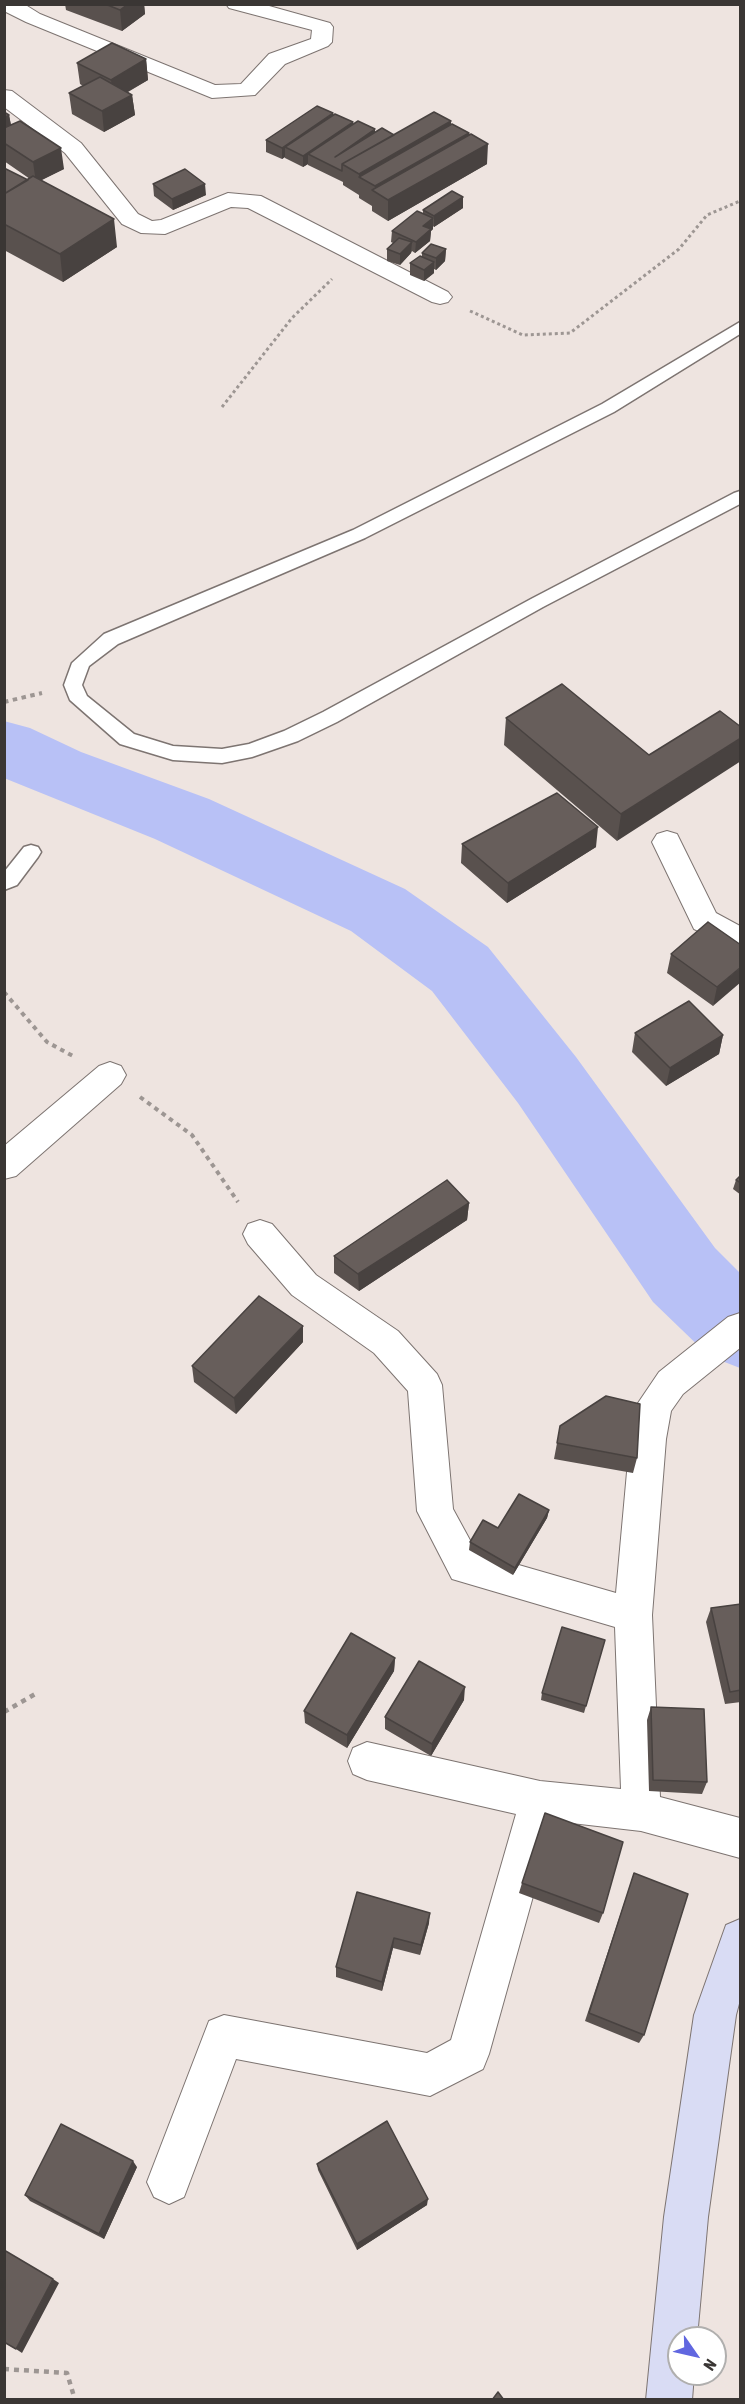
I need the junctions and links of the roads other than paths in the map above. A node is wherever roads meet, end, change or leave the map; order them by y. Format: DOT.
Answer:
graph roads {
  1 [pos="8,4"];
  2 [pos="236,4"];
  3 [pos="4,96"];
  4 [pos="440,297"];
  5 [pos="741,327"];
  6 [pos="741,497"];
  7 [pos="667,842"];
  8 [pos="31,852"];
  9 [pos="4,883"];
  10 [pos="741,939"];
  11 [pos="110,1075"];
  12 [pos="4,1166"];
  13 [pos="261,1234"];
  14 [pos="733,1334"];
  15 [pos="633,1615"];
  16 [pos="367,1761"];
  17 [pos="540,1800"];
  18 [pos="641,1811"];
  19 [pos="741,1838"];
  20 [pos="741,1939"];
  21 [pos="169,2182"];
  22 [pos="669,2400"];
  1 -- 2 [label="street"];
  3 -- 4 [label="street"];
  5 -- 6 [label="lane"];
  7 -- 10 [label="street"];
  8 -- 9 [label="lane"];
  11 -- 12 [label="street"];
  13 -- 15 [label="street"];
  14 -- 15 [label="street"];
  15 -- 18 [label="street"];
  16 -- 17 [label="street"];
  17 -- 18 [label="street"];
  17 -- 21 [label="street"];
  18 -- 19 [label="street"];
  20 -- 22 [label="street"];
}
